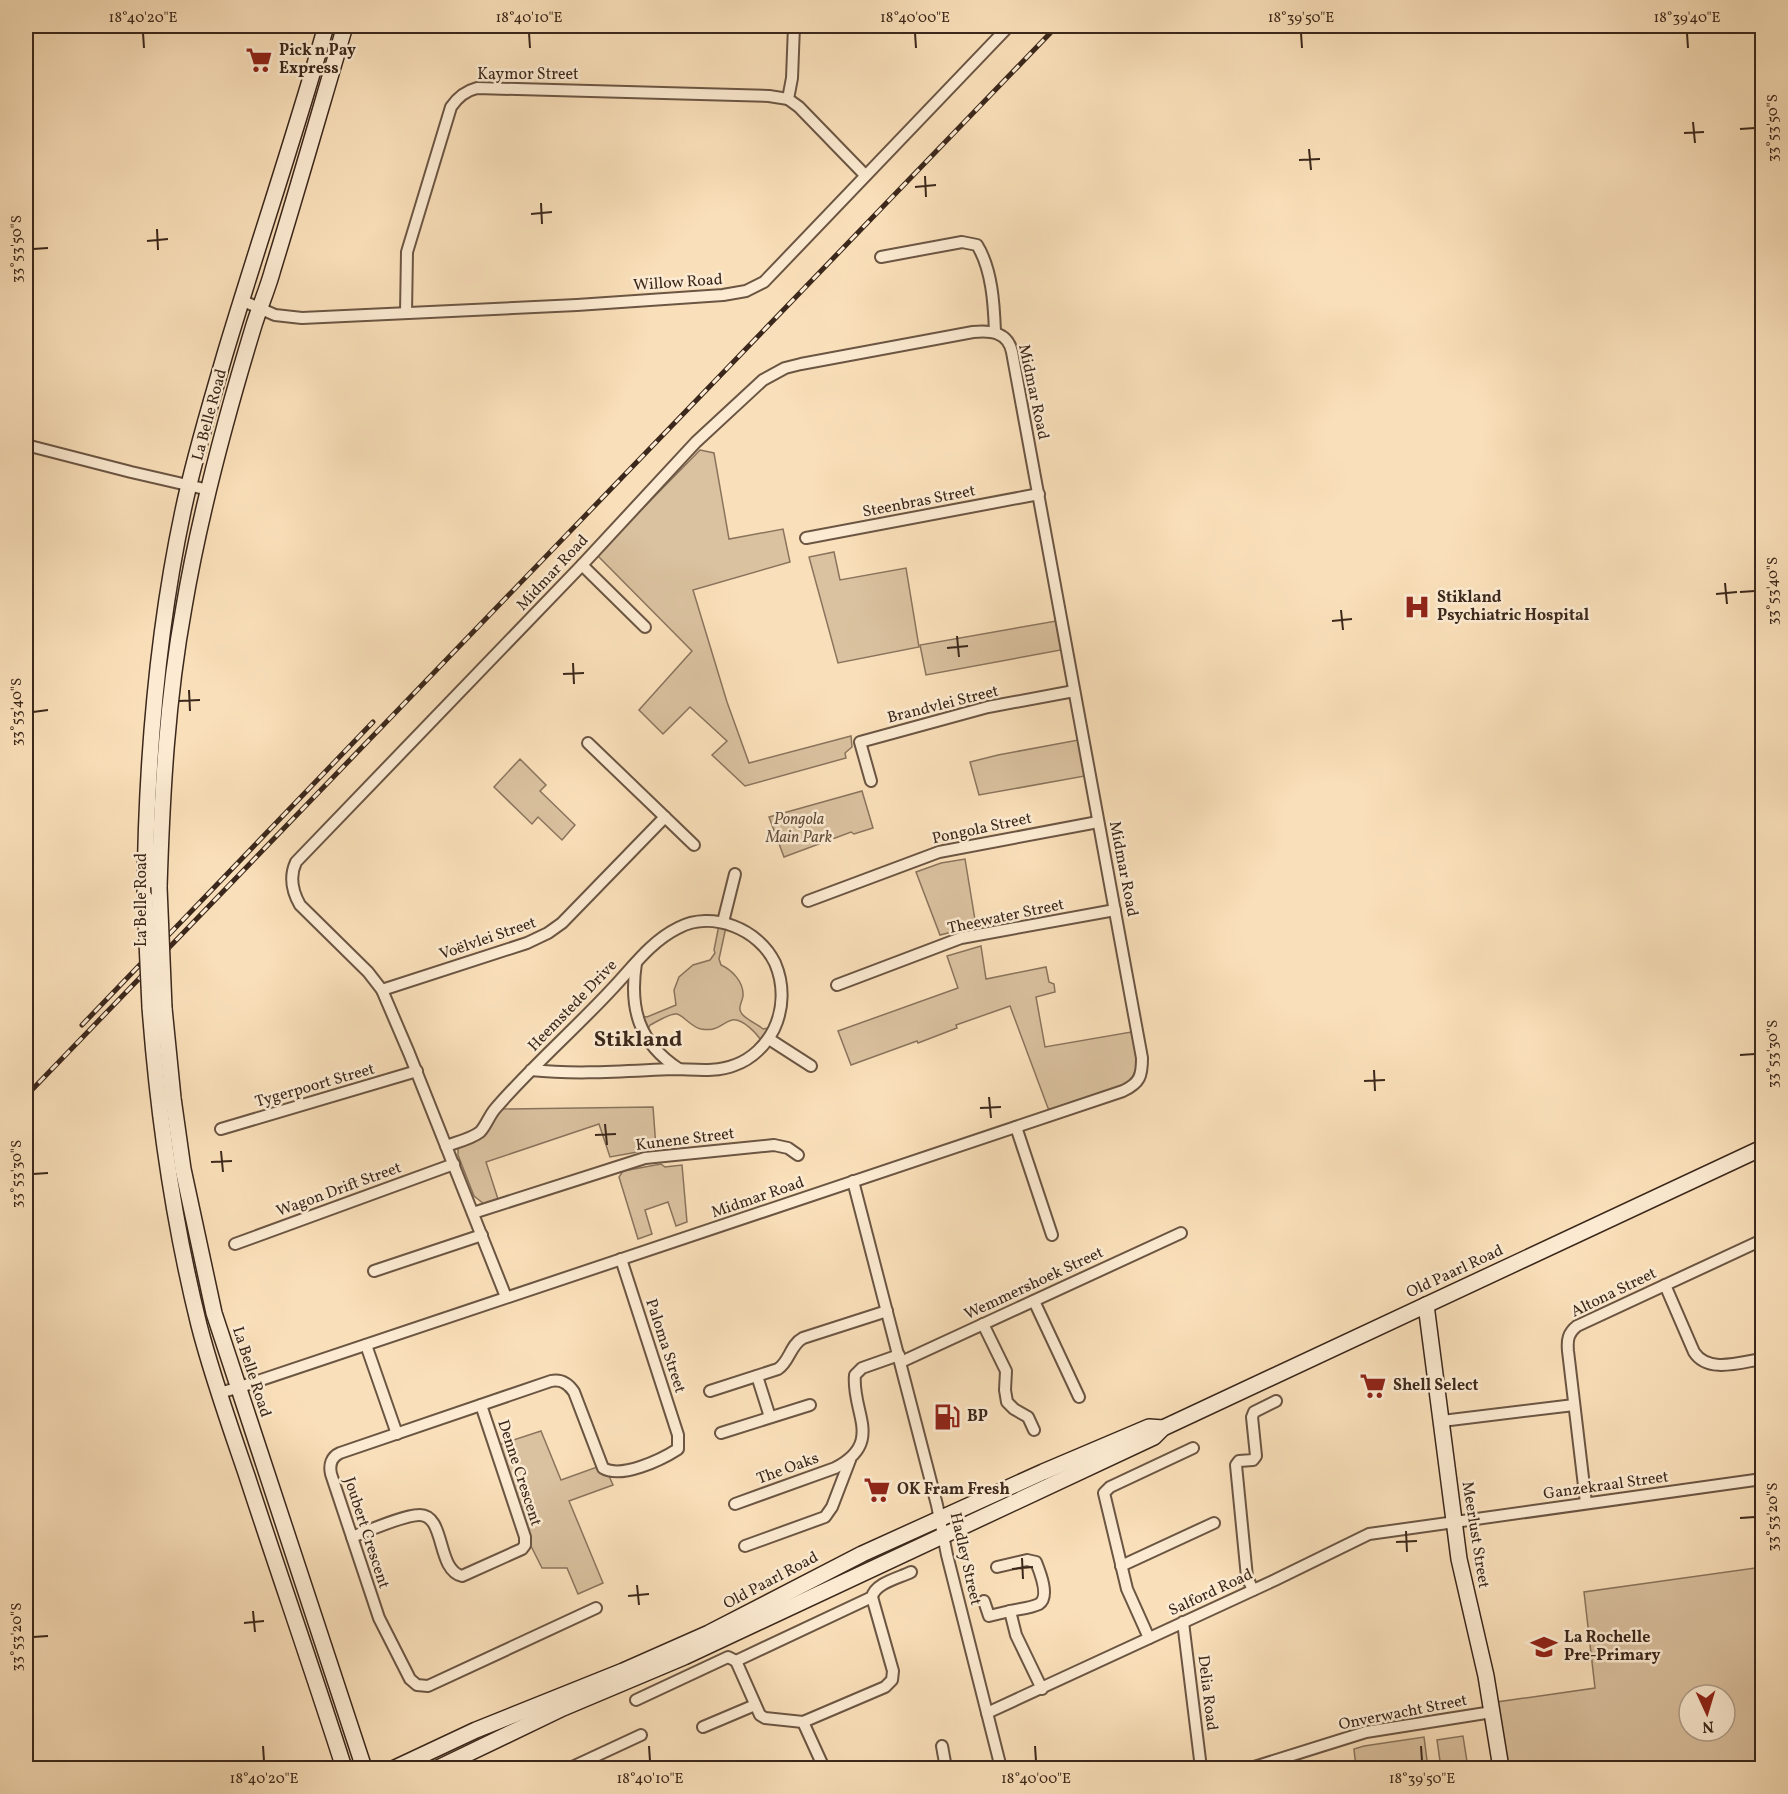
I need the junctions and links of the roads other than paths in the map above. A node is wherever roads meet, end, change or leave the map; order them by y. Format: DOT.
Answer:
graph roads {
  1 [pos="326,26"];
  2 [pos="345,26"];
  3 [pos="794,26"];
  4 [pos="1008,26"];
  5 [pos="788,99"];
  6 [pos="865,175"];
  7 [pos="881,257"];
  8 [pos="241,300"];
  9 [pos="260,309"];
  10 [pos="406,313"];
  11 [pos="995,332"];
  12 [pos="26,445"];
  13 [pos="189,485"];
  14 [pos="209,490"];
  15 [pos="1039,494"];
  16 [pos="806,538"];
  17 [pos="582,565"];
  18 [pos="645,627"];
  19 [pos="1074,692"];
  20 [pos="588,743"];
  21 [pos="871,782"];
  22 [pos="665,817"];
  23 [pos="1098,822"];
  24 [pos="694,845"];
  25 [pos="735,874"];
  26 [pos="808,901"];
  27 [pos="1115,910"];
  28 [pos="723,922"];
  29 [pos="636,962"];
  30 [pos="837,985"];
  31 [pos="382,990"];
  32 [pos="157,1008"];
  33 [pos="769,1039"];
  34 [pos="811,1066"];
  35 [pos="679,1069"];
  36 [pos="531,1070"];
  37 [pos="417,1071"];
  38 [pos="1016,1127"];
  39 [pos="221,1129"];
  40 [pos="446,1146"];
  41 [pos="1762,1148"];
  42 [pos="798,1155"];
  43 [pos="453,1164"];
  44 [pos="854,1181"];
  45 [pos="473,1213"];
  46 [pos="1181,1233"];
  47 [pos="482,1235"];
  48 [pos="1052,1235"];
  49 [pos="1762,1240"];
  50 [pos="235,1244"];
  51 [pos="621,1259"];
  52 [pos="374,1271"];
  53 [pos="1665,1285"];
  54 [pos="507,1297"];
  55 [pos="1034,1301"];
  56 [pos="1426,1305"];
  57 [pos="887,1311"];
  58 [pos="214,1313"];
  59 [pos="984,1324"];
  60 [pos="366,1345"];
  61 [pos="900,1359"];
  62 [pos="1762,1359"];
  63 [pos="757,1376"];
  64 [pos="237,1388"];
  65 [pos="710,1390"];
  66 [pos="219,1393"];
  67 [pos="1079,1397"];
  68 [pos="1276,1401"];
  69 [pos="481,1405"];
  70 [pos="810,1405"];
  71 [pos="1574,1405"];
  72 [pos="770,1417"];
  73 [pos="1442,1420"];
  74 [pos="1163,1428"];
  75 [pos="1034,1430"];
  76 [pos="721,1433"];
  77 [pos="397,1434"];
  78 [pos="1193,1448"];
  79 [pos="850,1460"];
  80 [pos="608,1471"];
  81 [pos="245,1472"];
  82 [pos="1762,1479"];
  83 [pos="1586,1503"];
  84 [pos="735,1504"];
  85 [pos="940,1520"];
  86 [pos="1453,1521"];
  87 [pos="1214,1523"];
  88 [pos="943,1535"];
  89 [pos="352,1537"];
  90 [pos="745,1546"];
  91 [pos="1121,1566"];
  92 [pos="997,1567"];
  93 [pos="911,1572"];
  94 [pos="1253,1590"];
  95 [pos="872,1597"];
  96 [pos="984,1601"];
  97 [pos="596,1608"];
  98 [pos="1010,1611"];
  99 [pos="1184,1622"];
  100 [pos="1149,1638"];
  101 [pos="736,1661"];
  102 [pos="1042,1689"];
  103 [pos="636,1700"];
  104 [pos="755,1705"];
  105 [pos="1492,1712"];
  106 [pos="987,1713"];
  107 [pos="803,1722"];
  108 [pos="703,1727"];
  109 [pos="641,1735"];
  110 [pos="942,1746"];
  111 [pos="821,1763"];
  112 [pos="344,1768"];
  113 [pos="364,1768"];
  114 [pos="395,1768"];
  115 [pos="438,1768"];
  116 [pos="570,1768"];
  117 [pos="946,1768"];
  118 [pos="1001,1768"];
  119 [pos="1201,1768"];
  120 [pos="1251,1768"];
  121 [pos="1501,1768"];
  1 -- 8 [label="main road, La Belle Road"];
  2 -- 9 [label="main road, La Belle Road"];
  3 -- 5 [label="street"];
  4 -- 6 [label="street, Willow Road"];
  5 -- 6 [label="street"];
  5 -- 10 [label="street, Kaymor Street"];
  6 -- 10 [label="street, Willow Road"];
  7 -- 11 [label="street"];
  8 -- 9 [label="street, Willow Road"];
  8 -- 13 [label="main road, La Belle Road"];
  9 -- 10 [label="street, Willow Road"];
  9 -- 14 [label="main road, La Belle Road"];
  11 -- 15 [label="street, Midmar Road"];
  11 -- 17 [label="street, Midmar Road"];
  12 -- 13 [label="street"];
  13 -- 14 [label="street"];
  13 -- 32 [label="main road, La Belle Road, bridge"];
  14 -- 32 [label="main road, La Belle Road, bridge"];
  15 -- 16 [label="street, Steenbras Street"];
  15 -- 19 [label="street, Midmar Road"];
  17 -- 18 [label="street"];
  17 -- 31 [label="street, Midmar Road"];
  19 -- 21 [label="street, Brandvlei Street"];
  19 -- 23 [label="street, Midmar Road"];
  20 -- 22 [label="street"];
  22 -- 24 [label="street"];
  22 -- 31 [label="street, Voëlvlei Street"];
  23 -- 26 [label="street, Pongola Street"];
  23 -- 27 [label="street, Midmar Road"];
  25 -- 28 [label="street"];
  27 -- 30 [label="street, Theewater Street"];
  27 -- 38 [label="street, Midmar Road"];
  28 -- 29 [label="street, Heemstede Drive"];
  28 -- 33 [label="street, Heemstede Drive"];
  29 -- 35 [label="street, Heemstede Drive"];
  29 -- 36 [label="street, Heemstede Drive"];
  31 -- 37 [label="street, Midmar Road"];
  32 -- 58 [label="main road, La Belle Road"];
  32 -- 66 [label="main road, La Belle Road"];
  33 -- 34 [label="street"];
  33 -- 35 [label="street, Heemstede Drive"];
  35 -- 36 [label="street, Heemstede Drive"];
  36 -- 40 [label="street, Heemstede Drive"];
  37 -- 39 [label="street, Tygerpoort Street"];
  37 -- 40 [label="street, Midmar Road"];
  38 -- 44 [label="street, Midmar Road"];
  38 -- 48 [label="street"];
  40 -- 43 [label="street, Midmar Road"];
  41 -- 56 [label="main road, Old Paarl Road"];
  42 -- 45 [label="street, Kunene Street"];
  43 -- 45 [label="street, Midmar Road"];
  43 -- 50 [label="street, Wagon Drift Street"];
  44 -- 51 [label="street, Midmar Road"];
  44 -- 57 [label="street, Hadley Street"];
  45 -- 47 [label="street, Midmar Road"];
  46 -- 55 [label="street, Wemmershoek Street"];
  47 -- 52 [label="street"];
  47 -- 54 [label="street, Midmar Road"];
  49 -- 53 [label="street, Altona Street"];
  51 -- 54 [label="street, Midmar Road"];
  51 -- 80 [label="street, Paloma Street"];
  53 -- 62 [label="street"];
  53 -- 71 [label="street, Altona Street"];
  54 -- 60 [label="street, Midmar Road"];
  55 -- 59 [label="street, Wemmershoek Street"];
  55 -- 67 [label="street"];
  56 -- 73 [label="main road, Meerlust Street"];
  56 -- 74 [label="main road, Old Paarl Road"];
  57 -- 61 [label="street, Hadley Street"];
  57 -- 63 [label="street"];
  58 -- 64 [label="main road, La Belle Road"];
  58 -- 66 [label="main road"];
  59 -- 61 [label="street, Wemmershoek Street"];
  59 -- 75 [label="street"];
  60 -- 64 [label="street, Midmar Road"];
  60 -- 77 [label="street"];
  61 -- 79 [label="street, The Oaks"];
  61 -- 85 [label="street, Hadley Street"];
  63 -- 65 [label="street"];
  63 -- 72 [label="street"];
  64 -- 66 [label="street, Midmar Road"];
  64 -- 81 [label="main road"];
  64 -- 113 [label="main road, La Belle Road"];
  66 -- 81 [label="main road, La Belle Road"];
  68 -- 94 [label="street"];
  69 -- 77 [label="street, Joubert Crescent"];
  69 -- 80 [label="street, Joubert Crescent"];
  69 -- 89 [label="street, Denne Crescent"];
  70 -- 72 [label="street"];
  71 -- 73 [label="street"];
  71 -- 83 [label="street, Altona Street"];
  72 -- 76 [label="street"];
  73 -- 86 [label="main road, Meerlust Street"];
  74 -- 85 [label="main road, Old Paarl Road"];
  74 -- 88 [label="main road, Old Paarl Road"];
  77 -- 89 [label="street, Joubert Crescent"];
  78 -- 91 [label="street"];
  79 -- 84 [label="street, The Oaks"];
  79 -- 90 [label="street, The Oaks"];
  81 -- 112 [label="main road, La Belle Road"];
  82 -- 83 [label="street, Ganzekraal Street"];
  83 -- 86 [label="street, Ganzekraal Street"];
  85 -- 88 [label="street, Hadley Street"];
  85 -- 114 [label="main road, Old Paarl Road"];
  86 -- 94 [label="street, Salford Road"];
  86 -- 105 [label="main road, Meerlust Street"];
  87 -- 91 [label="street"];
  88 -- 106 [label="street, Hadley Street"];
  88 -- 115 [label="main road, Old Paarl Road"];
  89 -- 97 [label="street, Joubert Crescent"];
  91 -- 100 [label="street"];
  92 -- 98 [label="street"];
  93 -- 95 [label="street"];
  94 -- 99 [label="street, Salford Road"];
  95 -- 101 [label="street"];
  95 -- 107 [label="street"];
  96 -- 98 [label="street"];
  98 -- 102 [label="street"];
  99 -- 100 [label="street, Salford Road"];
  99 -- 119 [label="street, Delia Road"];
  100 -- 102 [label="street, Salford Road"];
  101 -- 103 [label="street"];
  101 -- 104 [label="street"];
  102 -- 106 [label="street, Salford Road"];
  104 -- 107 [label="street"];
  104 -- 108 [label="street"];
  105 -- 120 [label="street, Onverwacht Street"];
  105 -- 121 [label="main road, Meerlust Street"];
  106 -- 118 [label="street, Hadley Street"];
  107 -- 111 [label="street"];
  109 -- 116 [label="street"];
  110 -- 117 [label="street"];
}
